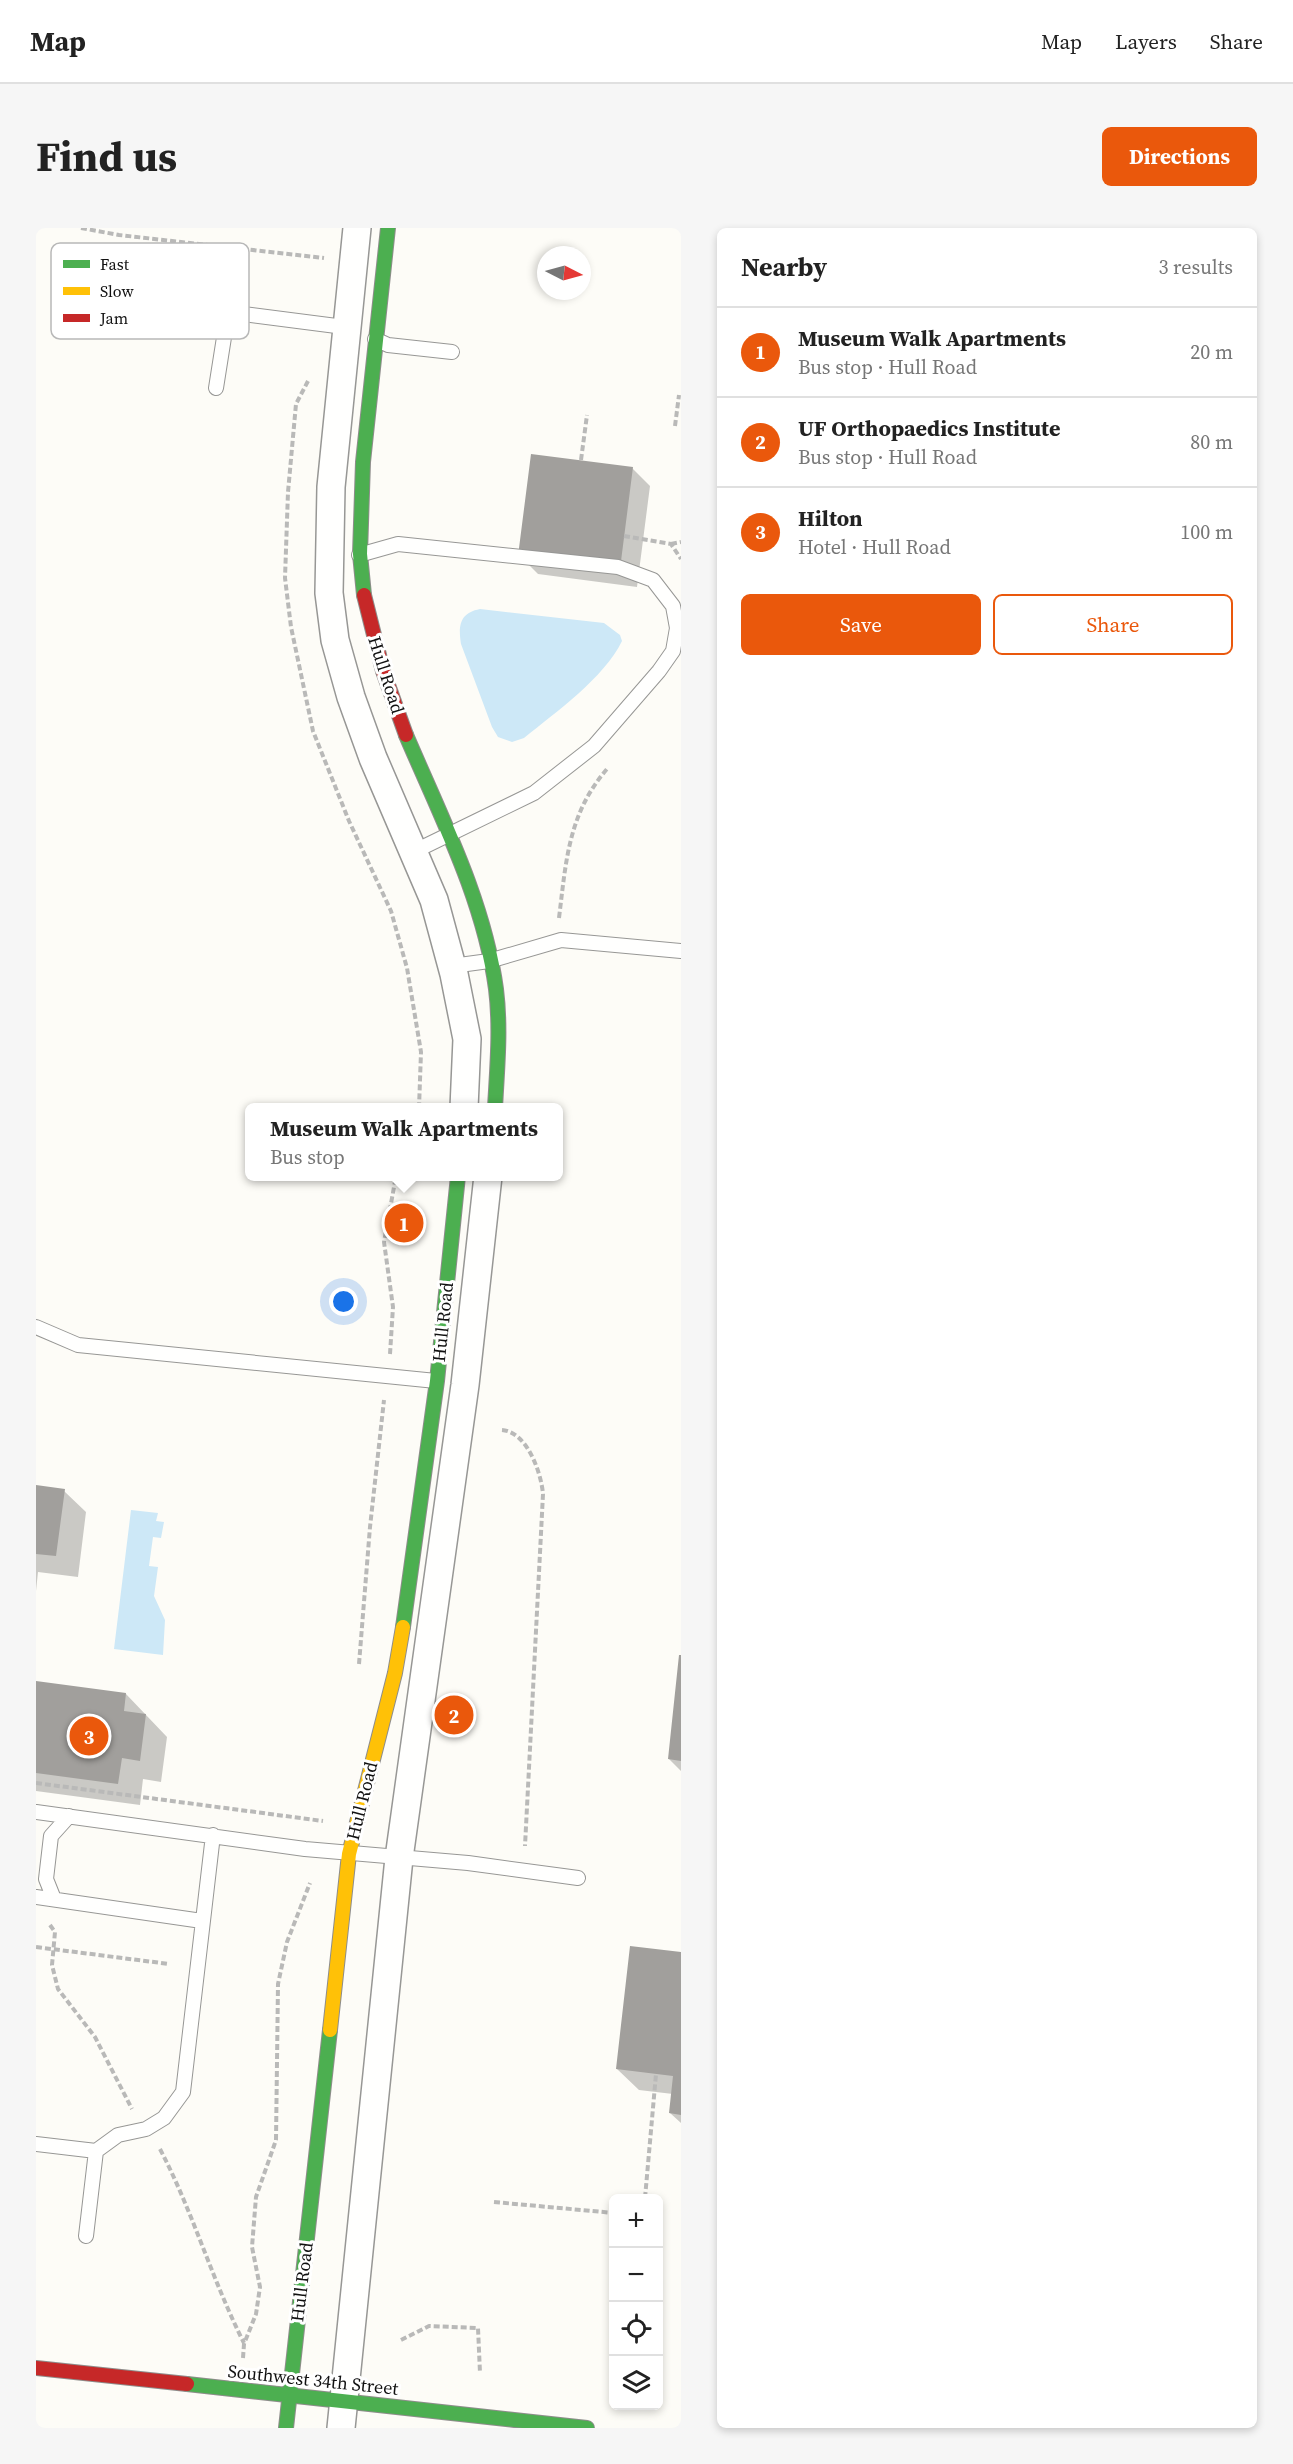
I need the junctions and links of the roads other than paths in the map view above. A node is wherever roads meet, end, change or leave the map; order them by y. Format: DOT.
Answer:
graph roads {
  1 [pos="357,228"];
  2 [pos="388,228"];
  3 [pos="249,314"];
  4 [pos="347,326"];
  5 [pos="224,339"];
  6 [pos="375,339"];
  7 [pos="452,352"];
  8 [pos="216,388"];
  9 [pos="360,554"];
  10 [pos="328,575"];
  11 [pos="449,834"];
  12 [pos="413,852"];
  13 [pos="681,951"];
  14 [pos="489,961"];
  15 [pos="452,966"];
  16 [pos="464,1103"];
  17 [pos="495,1103"];
  18 [pos="457,1181"];
  19 [pos="488,1181"];
  20 [pos="36,1327"];
  21 [pos="436,1381"];
  22 [pos="470,1385"];
  23 [pos="36,1812"];
  24 [pos="69,1816"];
  25 [pos="213,1835"];
  26 [pos="349,1854"];
  27 [pos="399,1858"];
  28 [pos="578,1878"];
  29 [pos="36,1897"];
  30 [pos="54,1899"];
  31 [pos="202,1921"];
  32 [pos="36,2144"];
  33 [pos="96,2151"];
  34 [pos="86,2236"];
  35 [pos="36,2368"];
  36 [pos="289,2396"];
  37 [pos="343,2401"];
  38 [pos="286,2428"];
  39 [pos="341,2428"];
  40 [pos="587,2428"];
  1 -- 4 [label="street"];
  2 -- 6 [label="street, Hull Road"];
  3 -- 4 [label="lane"];
  4 -- 6 [label="lane"];
  4 -- 10 [label="street"];
  5 -- 8 [label="lane"];
  6 -- 7 [label="lane"];
  6 -- 9 [label="street, Hull Road"];
  9 -- 10 [label="lane"];
  9 -- 11 [label="street, Hull Road"];
  9 -- 11 [label="lane"];
  10 -- 12 [label="street"];
  11 -- 12 [label="lane"];
  11 -- 14 [label="street, Hull Road"];
  12 -- 15 [label="street"];
  13 -- 14 [label="lane"];
  14 -- 15 [label="lane"];
  14 -- 17 [label="street, Hull Road"];
  15 -- 16 [label="street"];
  18 -- 21 [label="street, Hull Road"];
  19 -- 22 [label="street, Hull Road"];
  20 -- 21 [label="lane"];
  21 -- 22 [label="lane"];
  21 -- 26 [label="street, Hull Road"];
  22 -- 27 [label="street, Hull Road"];
  23 -- 24 [label="lane"];
  24 -- 25 [label="lane"];
  24 -- 30 [label="lane"];
  25 -- 26 [label="lane"];
  25 -- 31 [label="lane"];
  26 -- 27 [label="lane"];
  26 -- 36 [label="street, Hull Road"];
  27 -- 28 [label="lane"];
  27 -- 37 [label="street, Hull Road"];
  29 -- 30 [label="lane"];
  30 -- 31 [label="lane"];
  31 -- 33 [label="lane"];
  32 -- 33 [label="lane"];
  33 -- 34 [label="lane"];
  35 -- 36 [label="street, Southwest 34th Street"];
  36 -- 37 [label="street, Southwest 34th Street"];
  36 -- 38 [label="street, Hull Road"];
  37 -- 39 [label="street, Hull Road"];
  37 -- 40 [label="street, Southwest 34th Street"];
}
